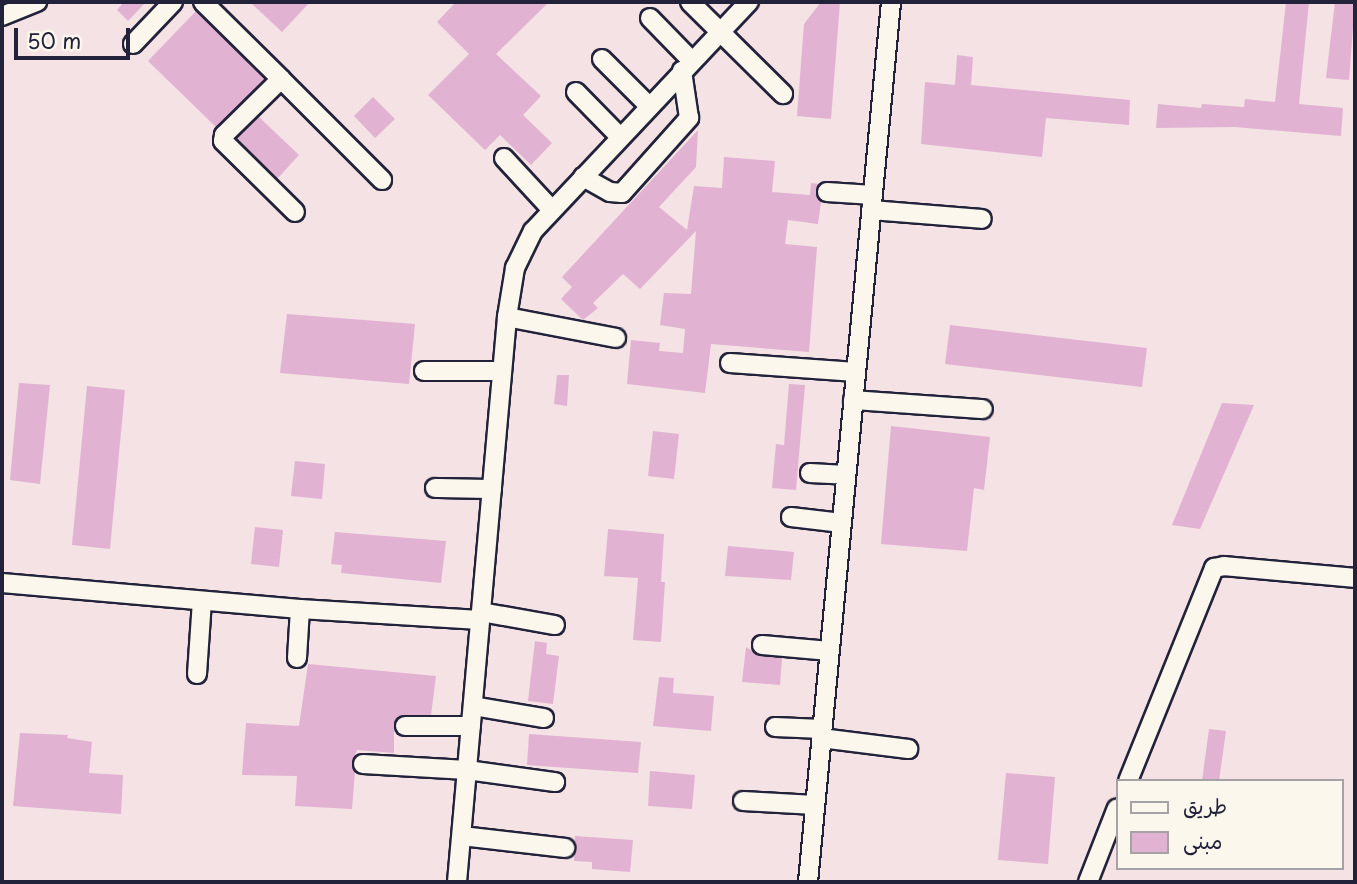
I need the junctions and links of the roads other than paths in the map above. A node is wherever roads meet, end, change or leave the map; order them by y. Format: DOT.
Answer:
graph roads {
  1 [pos="37,2"];
  2 [pos="173,2"];
  3 [pos="203,2"];
  4 [pos="690,2"];
  5 [pos="749,2"];
  6 [pos="891,2"];
  7 [pos="2,16"];
  8 [pos="650,18"];
  9 [pos="719,33"];
  10 [pos="133,44"];
  11 [pos="602,59"];
  12 [pos="687,66"];
  13 [pos="281,79"];
  14 [pos="576,92"];
  15 [pos="783,94"];
  16 [pos="649,106"];
  17 [pos="620,137"];
  18 [pos="504,158"];
  19 [pos="583,177"];
  20 [pos="382,180"];
  21 [pos="827,192"];
  22 [pos="872,203"];
  23 [pos="552,210"];
  24 [pos="295,212"];
  25 [pos="982,219"];
  26 [pos="507,317"];
  27 [pos="616,338"];
  28 [pos="730,363"];
  29 [pos="424,371"];
  30 [pos="502,372"];
  31 [pos="856,372"];
  32 [pos="853,400"];
  33 [pos="983,409"];
  34 [pos="810,473"];
  35 [pos="846,475"];
  36 [pos="435,488"];
  37 [pos="492,489"];
  38 [pos="791,517"];
  39 [pos="842,523"];
  40 [pos="1355,578"];
  41 [pos="2,583"];
  42 [pos="202,601"];
  43 [pos="300,609"];
  44 [pos="480,616"];
  45 [pos="555,625"];
  46 [pos="762,645"];
  47 [pos="830,651"];
  48 [pos="297,658"];
  49 [pos="197,674"];
  50 [pos="473,706"];
  51 [pos="544,718"];
  52 [pos="405,726"];
  53 [pos="471,726"];
  54 [pos="775,727"];
  55 [pos="822,733"];
  56 [pos="908,750"];
  57 [pos="363,764"];
  58 [pos="467,770"];
  59 [pos="1129,779"];
  60 [pos="555,782"];
  61 [pos="743,801"];
  62 [pos="815,805"];
  63 [pos="1116,811"];
  64 [pos="462,836"];
  65 [pos="565,848"];
  66 [pos="457,882"];
  67 [pos="808,882"];
  68 [pos="1088,882"];
  1 -- 7 [label="street"];
  2 -- 10 [label="street"];
  3 -- 13 [label="street"];
  4 -- 9 [label="street"];
  5 -- 9 [label="street"];
  6 -- 22 [label="street"];
  8 -- 12 [label="street"];
  9 -- 12 [label="street"];
  9 -- 15 [label="street"];
  11 -- 16 [label="street"];
  12 -- 16 [label="street"];
  12 -- 19 [label="street"];
  13 -- 20 [label="street"];
  13 -- 24 [label="street"];
  14 -- 17 [label="street"];
  16 -- 17 [label="street"];
  17 -- 19 [label="street"];
  18 -- 23 [label="street"];
  19 -- 23 [label="street"];
  21 -- 22 [label="street"];
  22 -- 25 [label="street"];
  22 -- 31 [label="street"];
  23 -- 26 [label="street"];
  26 -- 27 [label="street"];
  26 -- 30 [label="street"];
  28 -- 31 [label="street"];
  29 -- 30 [label="street"];
  30 -- 37 [label="street"];
  31 -- 32 [label="street"];
  32 -- 33 [label="street"];
  32 -- 35 [label="street"];
  34 -- 35 [label="street"];
  35 -- 39 [label="street"];
  36 -- 37 [label="street"];
  37 -- 44 [label="street"];
  38 -- 39 [label="street"];
  39 -- 47 [label="street"];
  40 -- 59 [label="street"];
  41 -- 42 [label="street"];
  42 -- 43 [label="street"];
  42 -- 49 [label="street"];
  43 -- 44 [label="street"];
  43 -- 48 [label="street"];
  44 -- 45 [label="street"];
  44 -- 50 [label="street"];
  46 -- 47 [label="street"];
  47 -- 55 [label="street"];
  50 -- 51 [label="street"];
  50 -- 53 [label="street"];
  52 -- 53 [label="street"];
  53 -- 58 [label="street"];
  54 -- 55 [label="street"];
  55 -- 56 [label="street"];
  55 -- 62 [label="street"];
  57 -- 58 [label="street"];
  58 -- 60 [label="street"];
  58 -- 64 [label="street"];
  61 -- 62 [label="street"];
  62 -- 67 [label="street"];
  63 -- 68 [label="street"];
  64 -- 65 [label="street"];
  64 -- 66 [label="street"];
}
